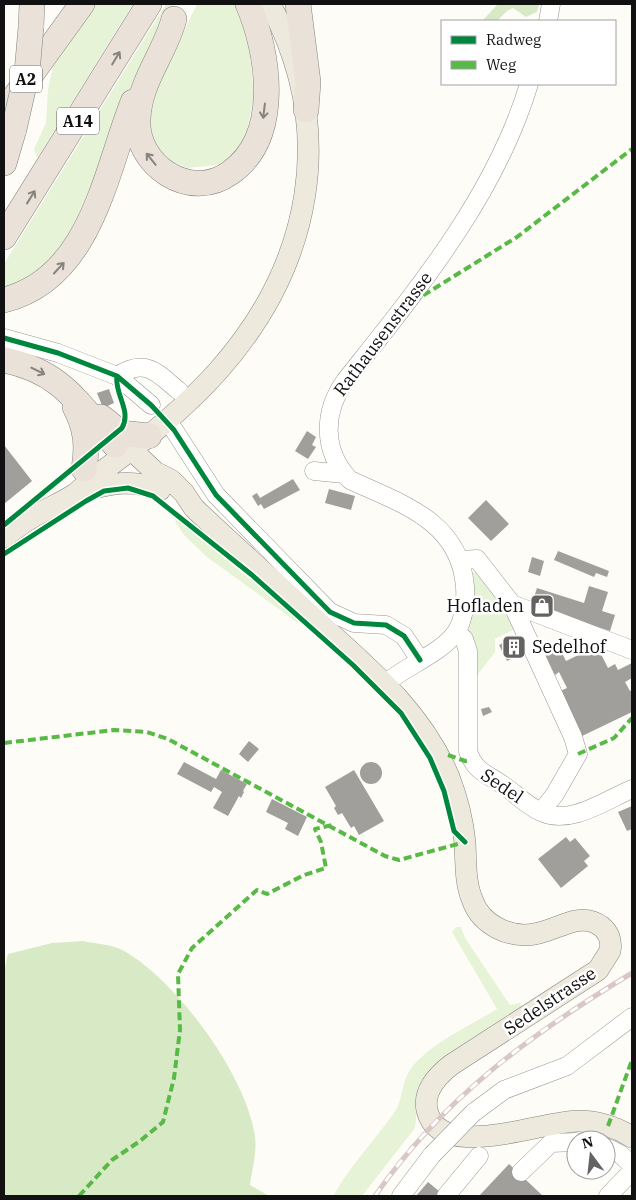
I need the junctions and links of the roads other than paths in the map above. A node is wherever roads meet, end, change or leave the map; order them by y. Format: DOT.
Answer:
graph roads {
  1 [pos="71,4"];
  2 [pos="82,4"];
  3 [pos="150,4"];
  4 [pos="248,4"];
  5 [pos="259,4"];
  6 [pos="270,4"];
  7 [pos="298,4"];
  8 [pos="550,4"];
  9 [pos="179,11"];
  10 [pos="32,15"];
  11 [pos="548,20"];
  12 [pos="49,50"];
  13 [pos="529,85"];
  14 [pos="306,110"];
  15 [pos="9,121"];
  16 [pos="4,163"];
  17 [pos="4,237"];
  18 [pos="4,300"];
  19 [pos="4,338"];
  20 [pos="4,360"];
  21 [pos="117,376"];
  22 [pos="68,391"];
  23 [pos="179,391"];
  24 [pos="151,405"];
  25 [pos="140,440"];
  26 [pos="84,468"];
  27 [pos="314,472"];
  28 [pos="344,474"];
  29 [pos="166,485"];
  30 [pos="76,493"];
  31 [pos="30,519"];
  32 [pos="4,537"];
  33 [pos="461,560"];
  34 [pos="512,604"];
  35 [pos="456,632"];
  36 [pos="632,650"];
  37 [pos="420,660"];
  38 [pos="385,684"];
  39 [pos="632,789"];
  40 [pos="541,812"];
  41 [pos="632,1018"];
  42 [pos="632,1137"];
  43 [pos="566,1142"];
  44 [pos="616,1152"];
  45 [pos="479,1156"];
  46 [pos="632,1165"];
  47 [pos="632,1171"];
  48 [pos="521,1172"];
  49 [pos="401,1196"];
  50 [pos="446,1196"];
  51 [pos="608,1196"];
  1 -- 12 [label="street"];
  2 -- 12 [label="highway"];
  17 -- 3 [label="highway, A14, one-way"];
  4 -- 9 [label="highway, one-way"];
  5 -- 23 [label="main road"];
  6 -- 14 [label="main road"];
  7 -- 14 [label="highway"];
  8 -- 11 [label="street"];
  18 -- 9 [label="highway, A14, one-way"];
  10 -- 15 [label="highway, A2, bridge"];
  12 -- 15 [label="highway"];
  13 -- 28 [label="street, Rathausenstrasse"];
  14 -- 25 [label="main road"];
  15 -- 16 [label="highway, A2"];
  19 -- 21 [label="street"];
  20 -- 22 [label="highway, one-way"];
  21 -- 23 [label="street"];
  21 -- 24 [label="street"];
  22 -- 25 [label="highway"];
  22 -- 26 [label="highway"];
  23 -- 25 [label="main road"];
  25 -- 26 [label="main road"];
  25 -- 29 [label="main road"];
  25 -- 29 [label="main road"];
  25 -- 30 [label="main road"];
  25 -- 37 [label="street"];
  26 -- 31 [label="main road"];
  27 -- 28 [label="street"];
  28 -- 33 [label="street"];
  29 -- 30 [label="main road"];
  29 -- 38 [label="main road, Sedelstrasse"];
  30 -- 31 [label="main road"];
  31 -- 32 [label="main road"];
  33 -- 34 [label="street"];
  33 -- 35 [label="street"];
  34 -- 36 [label="street"];
  34 -- 40 [label="street"];
  35 -- 37 [label="street"];
  35 -- 40 [label="street, Sedel"];
  37 -- 38 [label="street"];
  38 -- 42 [label="main road, Sedelstrasse"];
  39 -- 40 [label="street, Sedel"];
  41 -- 49 [label="street, bridge"];
  43 -- 48 [label="street"];
  44 -- 46 [label="street"];
  45 -- 50 [label="street"];
  47 -- 51 [label="street"];
}
